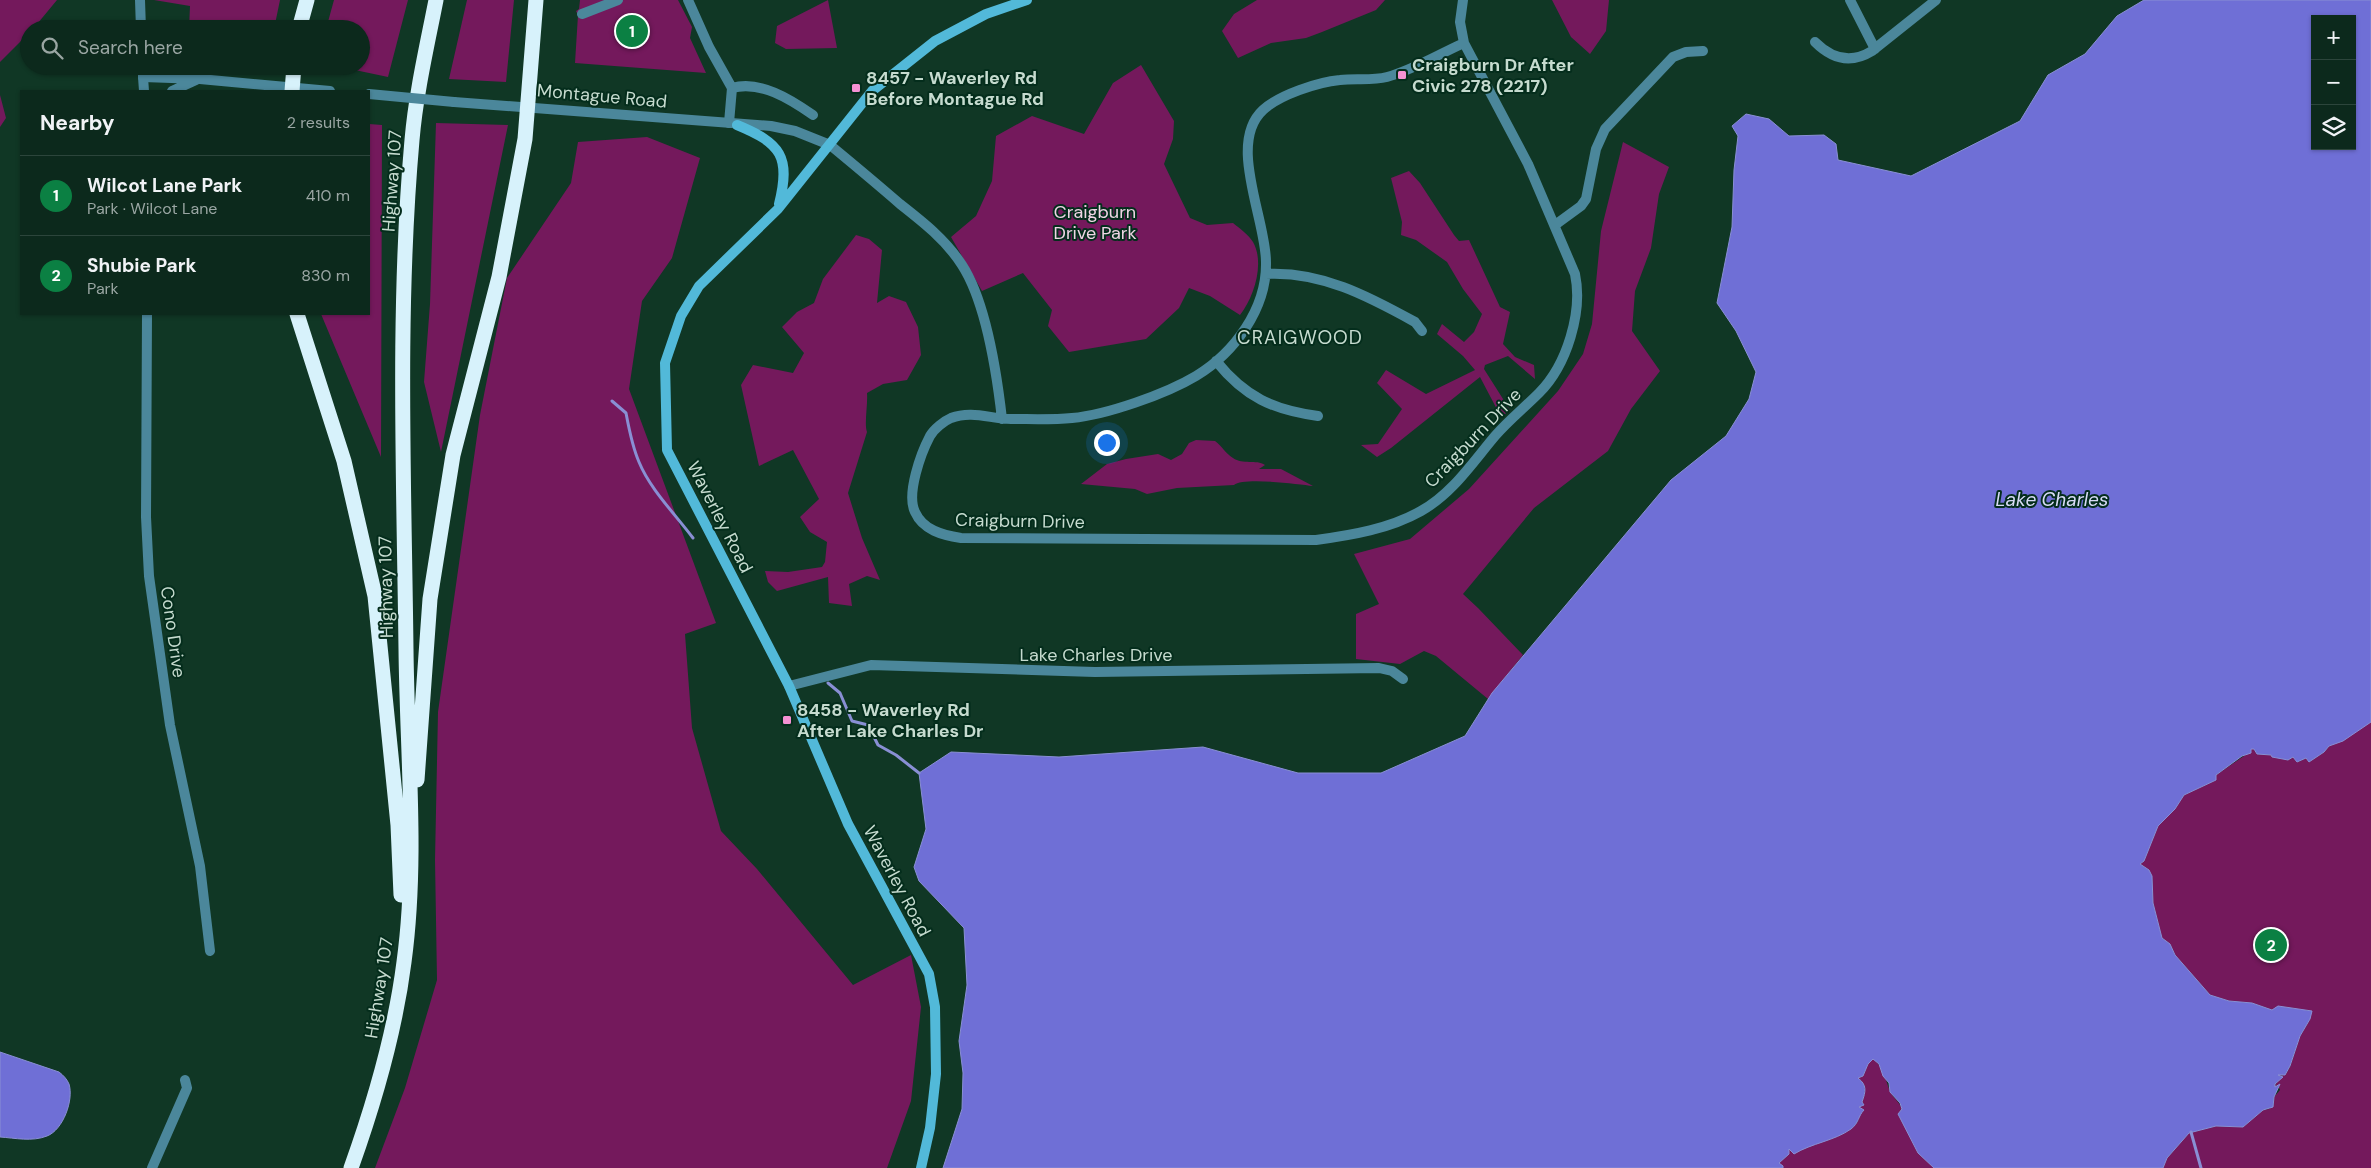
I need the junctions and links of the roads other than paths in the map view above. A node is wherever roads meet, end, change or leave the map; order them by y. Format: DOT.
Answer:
graph roads {
  1 [pos="140,0"];
  2 [pos="307,0"];
  3 [pos="436,0"];
  4 [pos="536,0"];
  5 [pos="618,0"];
  6 [pos="688,0"];
  7 [pos="1027,0"];
  8 [pos="1463,0"];
  9 [pos="1850,0"];
  10 [pos="1936,0"];
  11 [pos="582,14"];
  12 [pos="141,20"];
  13 [pos="301,20"];
  14 [pos="1815,42"];
  15 [pos="1464,43"];
  16 [pos="1875,50"];
  17 [pos="1703,51"];
  18 [pos="144,75"];
  19 [pos="293,75"];
  20 [pos="144,78"];
  21 [pos="200,79"];
  22 [pos="732,88"];
  23 [pos="144,90"];
  24 [pos="174,90"];
  25 [pos="292,90"];
  26 [pos="370,94"];
  27 [pos="526,106"];
  28 [pos="812,115"];
  29 [pos="733,124"];
  30 [pos="830,145"];
  31 [pos="778,209"];
  32 [pos="1554,225"];
  33 [pos="1266,274"];
  34 [pos="147,315"];
  35 [pos="297,315"];
  36 [pos="1422,331"];
  37 [pos="1216,362"];
  38 [pos="1318,416"];
  39 [pos="1002,419"];
  40 [pos="1403,679"];
  41 [pos="789,686"];
  42 [pos="410,846"];
  43 [pos="210,951"];
  44 [pos="405,961"];
  45 [pos="185,1080"];
  46 [pos="152,1168"];
  47 [pos="351,1168"];
  48 [pos="921,1168"];
  1 -- 12 [label="street"];
  2 -- 13 [label="highway"];
  3 -- 42 [label="highway, Highway 107"];
  4 -- 27 [label="highway"];
  5 -- 11 [label="street"];
  6 -- 22 [label="street"];
  7 -- 30 [label="main road, Waverley Road"];
  8 -- 15 [label="street, Craigburn Drive"];
  9 -- 16 [label="street"];
  10 -- 16 [label="street"];
  14 -- 16 [label="street"];
  15 -- 32 [label="street, Craigburn Drive"];
  15 -- 33 [label="street, Craigburn Drive"];
  17 -- 32 [label="street"];
  18 -- 20 [label="street"];
  19 -- 25 [label="highway"];
  20 -- 21 [label="street"];
  20 -- 23 [label="street"];
  21 -- 24 [label="street"];
  21 -- 25 [label="street"];
  22 -- 28 [label="street"];
  22 -- 29 [label="street"];
  26 -- 27 [label="street, Montague Road, bridge"];
  27 -- 29 [label="street, Montague Road"];
  27 -- 42 [label="highway"];
  29 -- 30 [label="street, Montague Road"];
  29 -- 31 [label="main road"];
  30 -- 31 [label="main road, Waverley Road"];
  30 -- 39 [label="street, Montague Road"];
  31 -- 41 [label="main road, Waverley Road"];
  32 -- 39 [label="street, Craigburn Drive"];
  33 -- 36 [label="street"];
  33 -- 37 [label="street, Craigburn Drive"];
  34 -- 43 [label="street, Cono Drive"];
  35 -- 44 [label="highway"];
  37 -- 38 [label="street"];
  37 -- 39 [label="street, Craigburn Drive"];
  40 -- 41 [label="street, Lake Charles Drive"];
  41 -- 48 [label="main road, Waverley Road"];
  42 -- 44 [label="highway, Highway 107"];
  44 -- 47 [label="highway, Highway 107"];
  45 -- 46 [label="street"];
}
